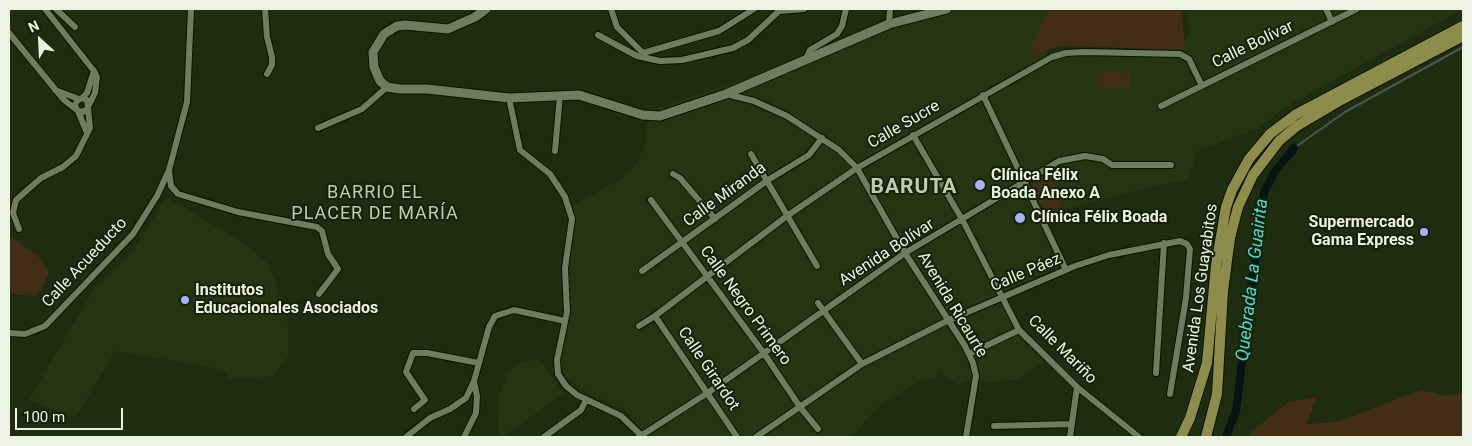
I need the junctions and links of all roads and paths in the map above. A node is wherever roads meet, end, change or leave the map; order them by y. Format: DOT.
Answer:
graph roads {
  1 [pos="45,9"];
  2 [pos="56,9"];
  3 [pos="191,9"];
  4 [pos="265,9"];
  5 [pos="486,9"];
  6 [pos="611,9"];
  7 [pos="754,9"];
  8 [pos="804,9"];
  9 [pos="846,9"];
  10 [pos="890,9"];
  11 [pos="947,9"];
  12 [pos="1326,9"];
  13 [pos="1357,9"];
  14 [pos="1332,22"];
  15 [pos="888,24"];
  16 [pos="75,26"];
  17 [pos="1463,26"];
  18 [pos="9,33"];
  19 [pos="598,35"];
  20 [pos="1463,36"];
  21 [pos="643,54"];
  22 [pos="649,59"];
  23 [pos="806,59"];
  24 [pos="94,71"];
  25 [pos="267,74"];
  26 [pos="1202,86"];
  27 [pos="387,87"];
  28 [pos="55,90"];
  29 [pos="726,94"];
  30 [pos="560,95"];
  31 [pos="983,95"];
  32 [pos="510,98"];
  33 [pos="80,99"];
  34 [pos="88,106"];
  35 [pos="1162,106"];
  36 [pos="77,110"];
  37 [pos="318,128"];
  38 [pos="87,133"];
  39 [pos="913,135"];
  40 [pos="822,138"];
  41 [pos="555,151"];
  42 [pos="752,154"];
  43 [pos="1171,164"];
  44 [pos="857,168"];
  45 [pos="169,170"];
  46 [pos="673,174"];
  47 [pos="768,180"];
  48 [pos="1025,181"];
  49 [pos="651,200"];
  50 [pos="787,216"];
  51 [pos="715,219"];
  52 [pos="963,221"];
  53 [pos="19,229"];
  54 [pos="682,243"];
  55 [pos="1164,243"];
  56 [pos="905,253"];
  57 [pos="817,266"];
  58 [pos="1066,270"];
  59 [pos="642,271"];
  60 [pos="706,277"];
  61 [pos="319,294"];
  62 [pos="1002,298"];
  63 [pos="818,303"];
  64 [pos="823,310"];
  65 [pos="655,316"];
  66 [pos="565,321"];
  67 [pos="947,321"];
  68 [pos="639,326"];
  69 [pos="1019,330"];
  70 [pos="9,333"];
  71 [pos="763,352"];
  72 [pos="969,354"];
  73 [pos="479,363"];
  74 [pos="862,364"];
  75 [pos="1156,374"];
  76 [pos="474,381"];
  77 [pos="1217,383"];
  78 [pos="1077,387"];
  79 [pos="708,392"];
  80 [pos="1170,394"];
  81 [pos="586,400"];
  82 [pos="800,407"];
  83 [pos="414,409"];
  84 [pos="1190,418"];
  85 [pos="1072,424"];
  86 [pos="994,426"];
  87 [pos="818,429"];
  88 [pos="406,437"];
  89 [pos="464,437"];
  90 [pos="544,437"];
  91 [pos="641,437"];
  92 [pos="737,437"];
  93 [pos="756,437"];
  94 [pos="966,437"];
  95 [pos="1070,437"];
  96 [pos="1139,437"];
  97 [pos="1181,437"];
  98 [pos="1186,437"];
  99 [pos="1201,437"];
  100 [pos="1206,437"];
  1 -- 24 [label="street"];
  2 -- 16 [label="street"];
  3 -- 45 [label="street, Calle Acueducto"];
  4 -- 25 [label="street"];
  5 -- 27 [label="street"];
  6 -- 21 [label="street"];
  7 -- 21 [label="street"];
  8 -- 22 [label="street"];
  9 -- 23 [label="street"];
  10 -- 15 [label="street"];
  11 -- 15 [label="street"];
  12 -- 14 [label="street"];
  13 -- 14 [label="street, Calle Bolívar"];
  14 -- 26 [label="street, Calle Bolívar"];
  15 -- 23 [label="street"];
  17 -- 84 [label="main road, Avenida Los Guayabitos"];
  18 -- 28 [label="street"];
  19 -- 22 [label="street"];
  20 -- 77 [label="main road, Avenida Los Guayabitos"];
  21 -- 22 [label="street"];
  23 -- 29 [label="street"];
  24 -- 33 [label="street"];
  24 -- 34 [label="street"];
  26 -- 31 [label="street, Calle Sucre"];
  26 -- 35 [label="street, Calle Bolívar"];
  27 -- 32 [label="street"];
  27 -- 37 [label="street"];
  28 -- 33 [label="street"];
  28 -- 36 [label="street"];
  29 -- 30 [label="street"];
  29 -- 40 [label="street, Avenida Ricaurte"];
  30 -- 32 [label="street"];
  30 -- 41 [label="street"];
  31 -- 39 [label="street, Calle Sucre"];
  31 -- 48 [label="street"];
  32 -- 66 [label="street"];
  33 -- 34 [label="street"];
  33 -- 36 [label="street"];
  34 -- 36 [label="street"];
  34 -- 38 [label="street"];
  36 -- 38 [label="street"];
  38 -- 53 [label="street"];
  39 -- 44 [label="street, Calle Sucre"];
  39 -- 52 [label="street, Calle Mariño"];
  40 -- 44 [label="street, Avenida Ricaurte"];
  40 -- 47 [label="street, Calle Miranda"];
  42 -- 47 [label="street"];
  43 -- 48 [label="street, Avenida Bolívar"];
  44 -- 50 [label="street, Calle Sucre"];
  44 -- 56 [label="street, Avenida Ricaurte"];
  45 -- 61 [label="street"];
  45 -- 70 [label="street, Calle Acueducto"];
  46 -- 51 [label="street"];
  47 -- 50 [label="street"];
  47 -- 51 [label="street, Calle Miranda"];
  48 -- 52 [label="street, Avenida Bolívar"];
  48 -- 58 [label="street"];
  49 -- 54 [label="street, Calle Negro Primero"];
  50 -- 57 [label="street"];
  50 -- 60 [label="street, Calle Sucre"];
  51 -- 54 [label="street, Calle Miranda"];
  52 -- 56 [label="street, Avenida Bolívar"];
  52 -- 62 [label="street, Calle Mariño"];
  54 -- 59 [label="street, Calle Miranda"];
  54 -- 60 [label="street, Calle Negro Primero"];
  55 -- 58 [label="street, Calle Páez"];
  55 -- 75 [label="street"];
  55 -- 80 [label="street, Calle Páez"];
  56 -- 64 [label="street, Avenida Bolívar"];
  56 -- 67 [label="street, Avenida Ricaurte"];
  58 -- 62 [label="street, Calle Páez"];
  60 -- 65 [label="street, Calle Sucre"];
  60 -- 71 [label="street, Calle Negro Primero"];
  62 -- 67 [label="street, Calle Páez"];
  62 -- 69 [label="street, Calle Mariño"];
  63 -- 64 [label="street"];
  64 -- 71 [label="street, Avenida Bolívar"];
  64 -- 74 [label="street"];
  65 -- 68 [label="street, Calle Sucre"];
  65 -- 79 [label="street, Calle Girardot"];
  66 -- 73 [label="street"];
  66 -- 81 [label="street"];
  67 -- 72 [label="street, Avenida Ricaurte"];
  67 -- 74 [label="street, Calle Páez"];
  69 -- 72 [label="street"];
  69 -- 78 [label="street, Calle Mariño"];
  71 -- 79 [label="street, Avenida Bolívar"];
  71 -- 82 [label="street, Calle Negro Primero"];
  72 -- 94 [label="street, Avenida Ricaurte"];
  73 -- 76 [label="street"];
  73 -- 83 [label="street"];
  74 -- 82 [label="street, Calle Páez"];
  76 -- 88 [label="street"];
  76 -- 89 [label="street"];
  77 -- 99 [label="main road"];
  77 -- 100 [label="main road, Avenida Los Guayabitos"];
  78 -- 85 [label="street"];
  78 -- 96 [label="street, Calle Mariño"];
  79 -- 91 [label="street, Avenida Bolívar"];
  79 -- 92 [label="street, Calle Girardot"];
  81 -- 90 [label="street"];
  81 -- 91 [label="street"];
  82 -- 87 [label="street, Calle Negro Primero"];
  82 -- 93 [label="street, Calle Páez"];
  84 -- 97 [label="main road, Avenida Los Guayabitos"];
  84 -- 98 [label="main road"];
  85 -- 86 [label="street"];
  85 -- 95 [label="street"];
}
